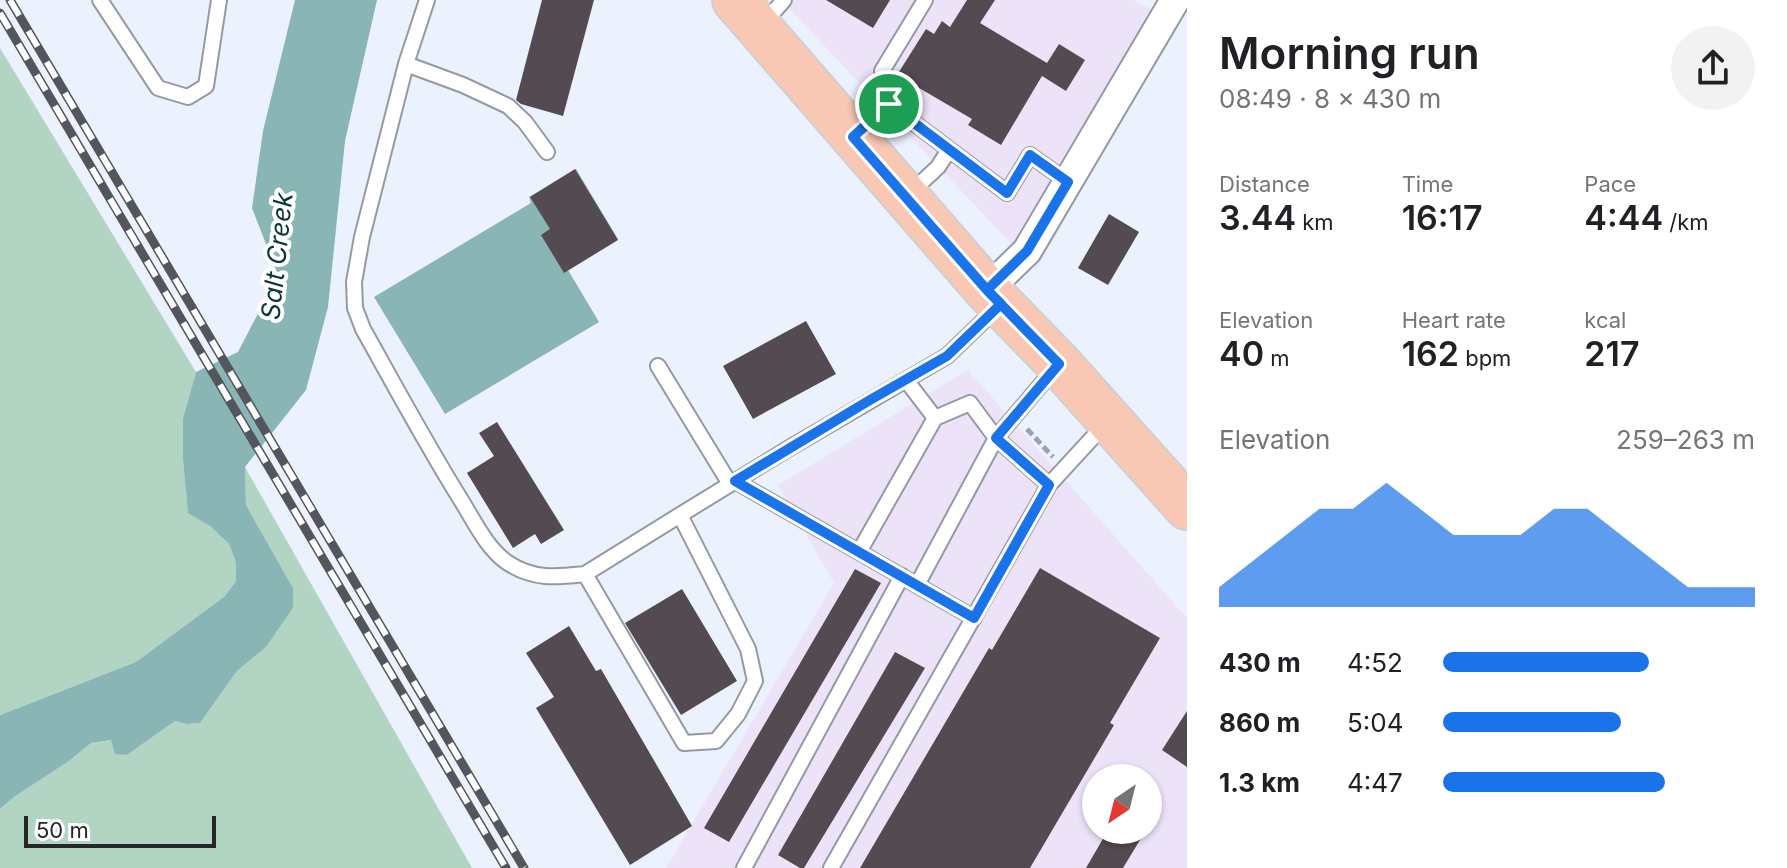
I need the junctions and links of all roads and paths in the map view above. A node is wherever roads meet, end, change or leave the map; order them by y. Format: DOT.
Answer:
graph roads {
  1 [pos="100,0"];
  2 [pos="219,0"];
  3 [pos="427,0"];
  4 [pos="925,0"];
  5 [pos="1175,0"];
  6 [pos="760,10"];
  7 [pos="406,64"];
  8 [pos="889,104"];
  9 [pos="853,137"];
  10 [pos="949,150"];
  11 [pos="547,152"];
  12 [pos="1068,182"];
  13 [pos="906,197"];
  14 [pos="994,297"];
  15 [pos="1059,364"];
  16 [pos="658,366"];
  17 [pos="906,380"];
  18 [pos="935,418"];
  19 [pos="1109,420"];
  20 [pos="1024,425"];
  21 [pos="996,438"];
  22 [pos="1053,457"];
  23 [pos="733,483"];
  24 [pos="1049,485"];
  25 [pos="1187,507"];
  26 [pos="680,515"];
  27 [pos="859,552"];
  28 [pos="585,574"];
  29 [pos="902,576"];
  30 [pos="917,585"];
  31 [pos="974,618"];
  32 [pos="747,867"];
  33 [pos="831,868"];
  1 -- 2 [label="lane"];
  3 -- 7 [label="lane"];
  4 -- 8 [label="lane"];
  5 -- 12 [label="street"];
  6 -- 9 [label="main road"];
  7 -- 11 [label="lane"];
  7 -- 28 [label="lane"];
  8 -- 9 [label="lane"];
  8 -- 10 [label="lane"];
  9 -- 13 [label="main road"];
  10 -- 12 [label="lane"];
  10 -- 13 [label="lane"];
  12 -- 14 [label="street"];
  13 -- 14 [label="main road"];
  14 -- 15 [label="main road"];
  14 -- 17 [label="lane"];
  15 -- 19 [label="main road"];
  15 -- 21 [label="lane"];
  16 -- 23 [label="lane"];
  17 -- 18 [label="lane"];
  17 -- 23 [label="lane"];
  18 -- 21 [label="lane"];
  18 -- 27 [label="lane"];
  19 -- 24 [label="lane"];
  19 -- 25 [label="main road"];
  20 -- 22 [label="path"];
  21 -- 24 [label="lane"];
  21 -- 30 [label="lane"];
  23 -- 26 [label="lane"];
  23 -- 27 [label="lane"];
  24 -- 31 [label="lane"];
  26 -- 28 [label="lane"];
  26 -- 28 [label="lane"];
  27 -- 29 [label="lane"];
  29 -- 30 [label="lane"];
  29 -- 32 [label="lane"];
  30 -- 31 [label="lane"];
  31 -- 33 [label="lane"];
}
